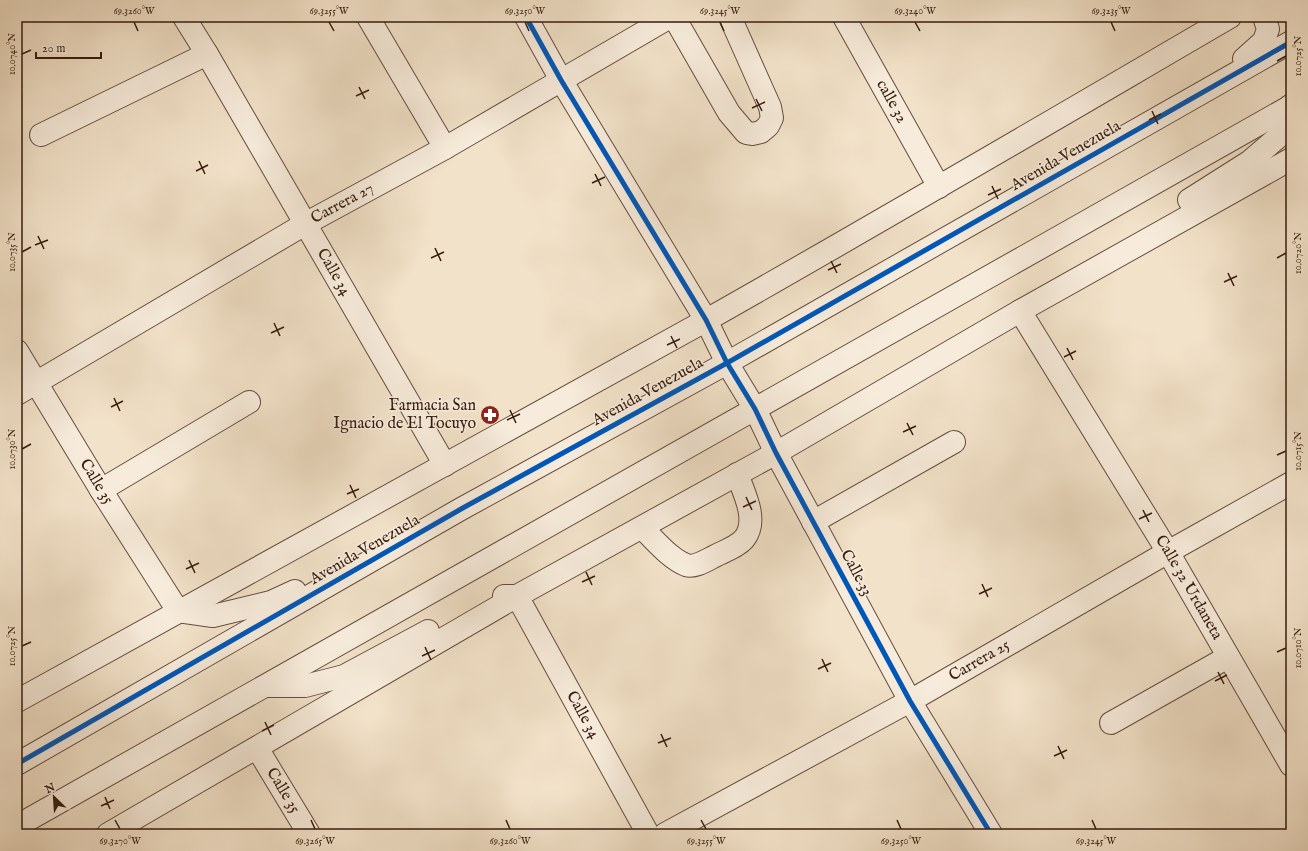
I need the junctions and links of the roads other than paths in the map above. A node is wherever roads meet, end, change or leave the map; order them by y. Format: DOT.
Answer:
graph roads {
  1 [pos="184,17"];
  2 [pos="368,17"];
  3 [pos="526,17"];
  4 [pos="670,17"];
  5 [pos="674,17"];
  6 [pos="730,17"];
  7 [pos="844,17"];
  8 [pos="1230,17"];
  9 [pos="1264,17"];
  10 [pos="1291,42"];
  11 [pos="207,54"];
  12 [pos="562,80"];
  13 [pos="1290,106"];
  14 [pos="41,135"];
  15 [pos="445,148"];
  16 [pos="1291,158"];
  17 [pos="1057,175"];
  18 [pos="939,187"];
  19 [pos="305,224"];
  20 [pos="1107,262"];
  21 [pos="1020,311"];
  22 [pos="706,320"];
  23 [pos="17,351"];
  24 [pos="727,363"];
  25 [pos="36,383"];
  26 [pos="17,394"];
  27 [pos="249,402"];
  28 [pos="755,410"];
  29 [pos="954,442"];
  30 [pos="776,453"];
  31 [pos="445,465"];
  32 [pos="737,474"];
  33 [pos="1291,483"];
  34 [pos="101,490"];
  35 [pos="461,509"];
  36 [pos="813,522"];
  37 [pos="642,528"];
  38 [pos="1168,552"];
  39 [pos="518,596"];
  40 [pos="178,611"];
  41 [pos="1228,657"];
  42 [pos="265,686"];
  43 [pos="910,701"];
  44 [pos="17,702"];
  45 [pos="1111,724"];
  46 [pos="257,748"];
  47 [pos="17,764"];
  48 [pos="1291,765"];
  49 [pos="17,826"];
  50 [pos="108,834"];
  51 [pos="309,834"];
  52 [pos="648,834"];
  53 [pos="665,834"];
  54 [pos="991,834"];
  1 -- 11 [label="street, Calle 34"];
  2 -- 15 [label="street"];
  3 -- 12 [label="street, Calle 33"];
  4 -- 12 [label="street, Carrera 27"];
  5 -- 6 [label="street"];
  7 -- 18 [label="street, calle 32"];
  8 -- 18 [label="street"];
  9 -- 17 [label="street"];
  10 -- 17 [label="street, Avenida Venezuela"];
  11 -- 14 [label="street"];
  11 -- 19 [label="street, Calle 34"];
  12 -- 15 [label="street, Carrera 27"];
  12 -- 22 [label="street, Calle 33"];
  13 -- 20 [label="street"];
  13 -- 28 [label="street"];
  15 -- 19 [label="street, Carrera 27"];
  16 -- 20 [label="street"];
  17 -- 24 [label="street, Avenida Venezuela"];
  18 -- 22 [label="street"];
  19 -- 25 [label="street, Carrera 27"];
  19 -- 31 [label="street, Calle 34"];
  20 -- 21 [label="street"];
  21 -- 30 [label="street"];
  21 -- 38 [label="street, Calle 32 Urdaneta"];
  22 -- 24 [label="street, Calle 33"];
  22 -- 31 [label="street"];
  23 -- 25 [label="street, Calle 35"];
  24 -- 28 [label="street, Calle 33"];
  24 -- 35 [label="street, Avenida Venezuela"];
  25 -- 26 [label="street, Carrera 27"];
  25 -- 34 [label="street, Calle 35"];
  27 -- 34 [label="street"];
  28 -- 30 [label="street, Calle 33"];
  28 -- 42 [label="street"];
  29 -- 36 [label="street"];
  30 -- 32 [label="street"];
  30 -- 36 [label="street, Calle 33"];
  31 -- 40 [label="street"];
  32 -- 37 [label="street"];
  32 -- 37 [label="street"];
  33 -- 38 [label="street, Carrera 25"];
  34 -- 40 [label="street, Calle 35"];
  35 -- 40 [label="street"];
  35 -- 47 [label="street, Avenida Venezuela"];
  36 -- 43 [label="street, Calle 33"];
  37 -- 39 [label="street"];
  38 -- 41 [label="street, Calle 32 Urdaneta"];
  38 -- 43 [label="street, Carrera 25"];
  39 -- 42 [label="street"];
  39 -- 46 [label="street"];
  39 -- 52 [label="street, Calle 34"];
  40 -- 44 [label="street"];
  41 -- 45 [label="street"];
  41 -- 48 [label="street, Calle 32 Urdaneta"];
  42 -- 49 [label="street"];
  43 -- 53 [label="street, Carrera 25"];
  43 -- 54 [label="street, Calle 33"];
  46 -- 50 [label="street"];
  46 -- 51 [label="street, Calle 35"];
}
